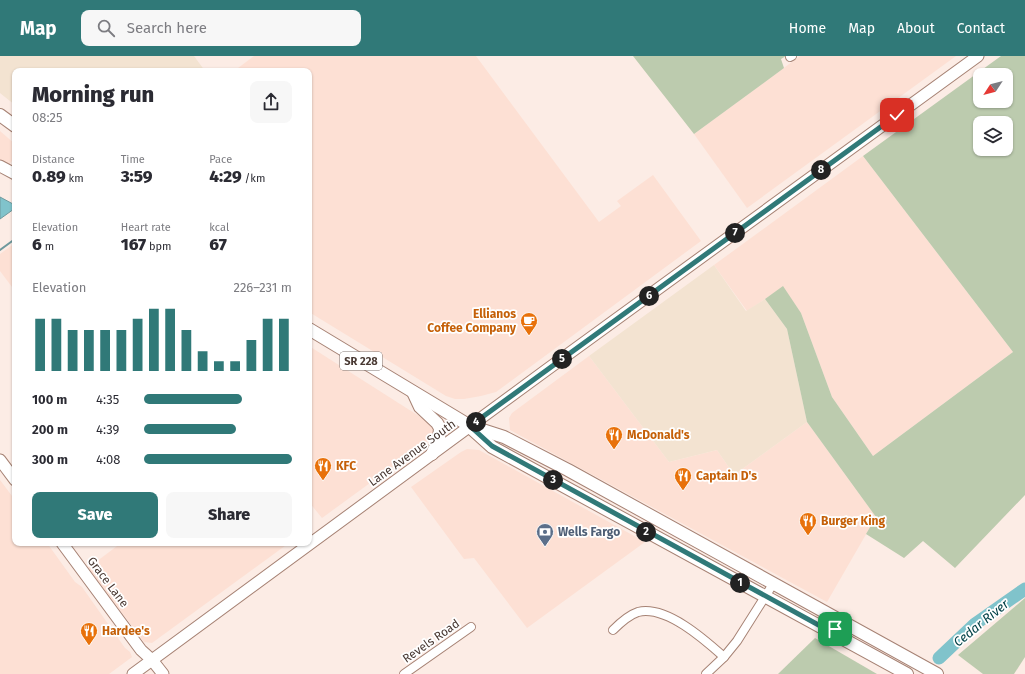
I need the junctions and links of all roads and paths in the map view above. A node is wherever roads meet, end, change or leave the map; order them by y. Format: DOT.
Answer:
graph roads {
  1 [pos="978,56"];
  2 [pos="0,115"];
  3 [pos="12,124"];
  4 [pos="0,166"];
  5 [pos="12,172"];
  6 [pos="312,331"];
  7 [pos="413,392"];
  8 [pos="470,426"];
  9 [pos="432,454"];
  10 [pos="0,460"];
  11 [pos="12,476"];
  12 [pos="312,542"];
  13 [pos="64,546"];
  14 [pos="307,546"];
  15 [pos="773,584"];
  16 [pos="765,596"];
  17 [pos="471,627"];
  18 [pos="824,628"];
  19 [pos="613,630"];
  20 [pos="885,645"];
  21 [pos="724,657"];
  22 [pos="152,660"];
  23 [pos="134,674"];
  24 [pos="163,674"];
  25 [pos="404,674"];
  26 [pos="706,674"];
  27 [pos="907,674"];
  28 [pos="937,674"];
  1 -- 8 [label="main road, Lane Avenue South"];
  2 -- 3 [label="main road"];
  4 -- 5 [label="main road"];
  6 -- 7 [label="main road, SR 228"];
  7 -- 8 [label="main road, SR 228"];
  7 -- 9 [label="main road"];
  8 -- 9 [label="main road, Lane Avenue South"];
  8 -- 15 [label="main road, SR 228"];
  8 -- 16 [label="main road, SR 228"];
  9 -- 12 [label="main road, Lane Avenue South"];
  10 -- 11 [label="main road"];
  13 -- 22 [label="main road, Grace Lane"];
  14 -- 22 [label="main road, Lane Avenue South"];
  15 -- 16 [label="street"];
  15 -- 20 [label="main road, SR 228"];
  16 -- 18 [label="main road, SR 228"];
  16 -- 21 [label="street"];
  17 -- 25 [label="street, Revels Road"];
  18 -- 20 [label="main road"];
  18 -- 27 [label="main road, SR 228"];
  19 -- 21 [label="street"];
  20 -- 28 [label="main road, SR 228"];
  21 -- 26 [label="street"];
  22 -- 23 [label="main road, Lane Avenue South"];
  22 -- 24 [label="main road, Grace Lane"];
}
